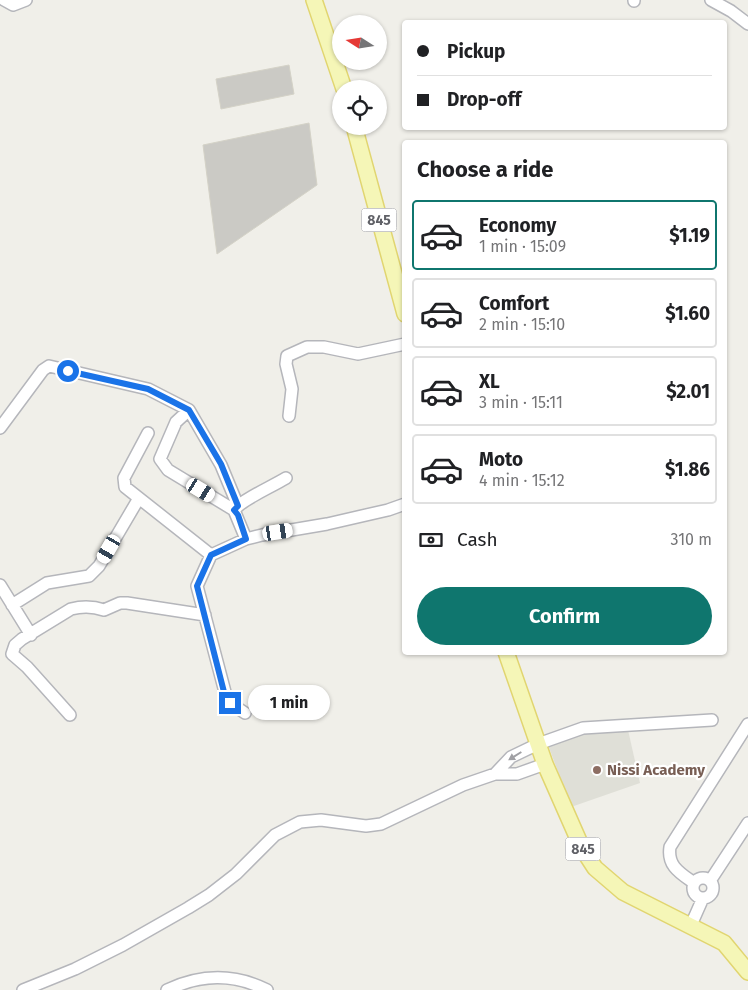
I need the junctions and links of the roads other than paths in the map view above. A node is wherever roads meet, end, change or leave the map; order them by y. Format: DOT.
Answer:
graph roads {
  1 [pos="4,0"];
  2 [pos="26,0"];
  3 [pos="314,0"];
  4 [pos="711,0"];
  5 [pos="748,24"];
  6 [pos="341,80"];
  7 [pos="357,135"];
  8 [pos="402,289"];
  9 [pos="402,345"];
  10 [pos="189,410"];
  11 [pos="289,416"];
  12 [pos="0,428"];
  13 [pos="148,434"];
  14 [pos="286,478"];
  15 [pos="139,498"];
  16 [pos="402,505"];
  17 [pos="236,508"];
  18 [pos="246,539"];
  19 [pos="211,555"];
  20 [pos="0,585"];
  21 [pos="12,605"];
  22 [pos="205,615"];
  23 [pos="31,635"];
  24 [pos="507,655"];
  25 [pos="245,713"];
  26 [pos="70,715"];
  27 [pos="712,720"];
  28 [pos="748,724"];
  29 [pos="538,744"];
  30 [pos="546,764"];
  31 [pos="496,774"];
  32 [pos="748,823"];
  33 [pos="745,835"];
  34 [pos="710,881"];
  35 [pos="694,883"];
  36 [pos="700,897"];
  37 [pos="688,924"];
  38 [pos="748,972"];
  39 [pos="23,990"];
  40 [pos="167,990"];
  41 [pos="267,990"];
  1 -- 2 [label="street"];
  3 -- 6 [label="main road"];
  4 -- 5 [label="street"];
  7 -- 8 [label="main road, 845"];
  9 -- 11 [label="street"];
  10 -- 12 [label="street"];
  10 -- 17 [label="street"];
  10 -- 17 [label="street"];
  13 -- 15 [label="street"];
  14 -- 17 [label="street"];
  15 -- 19 [label="street"];
  15 -- 21 [label="street"];
  16 -- 18 [label="street"];
  17 -- 18 [label="street"];
  18 -- 19 [label="street"];
  19 -- 22 [label="street"];
  20 -- 21 [label="street"];
  21 -- 23 [label="street"];
  22 -- 23 [label="street"];
  22 -- 25 [label="street"];
  23 -- 26 [label="street"];
  24 -- 29 [label="main road, 845"];
  27 -- 29 [label="street"];
  28 -- 35 [label="street"];
  29 -- 30 [label="main road, 845"];
  29 -- 31 [label="street, one-way"];
  30 -- 31 [label="street"];
  30 -- 37 [label="main road, 845"];
  31 -- 39 [label="street"];
  32 -- 33 [label="street"];
  33 -- 34 [label="street"];
  34 -- 35 [label="street"];
  34 -- 36 [label="street"];
  35 -- 36 [label="street"];
  36 -- 37 [label="street"];
  37 -- 38 [label="main road, 845"];
  40 -- 41 [label="street"];
}
